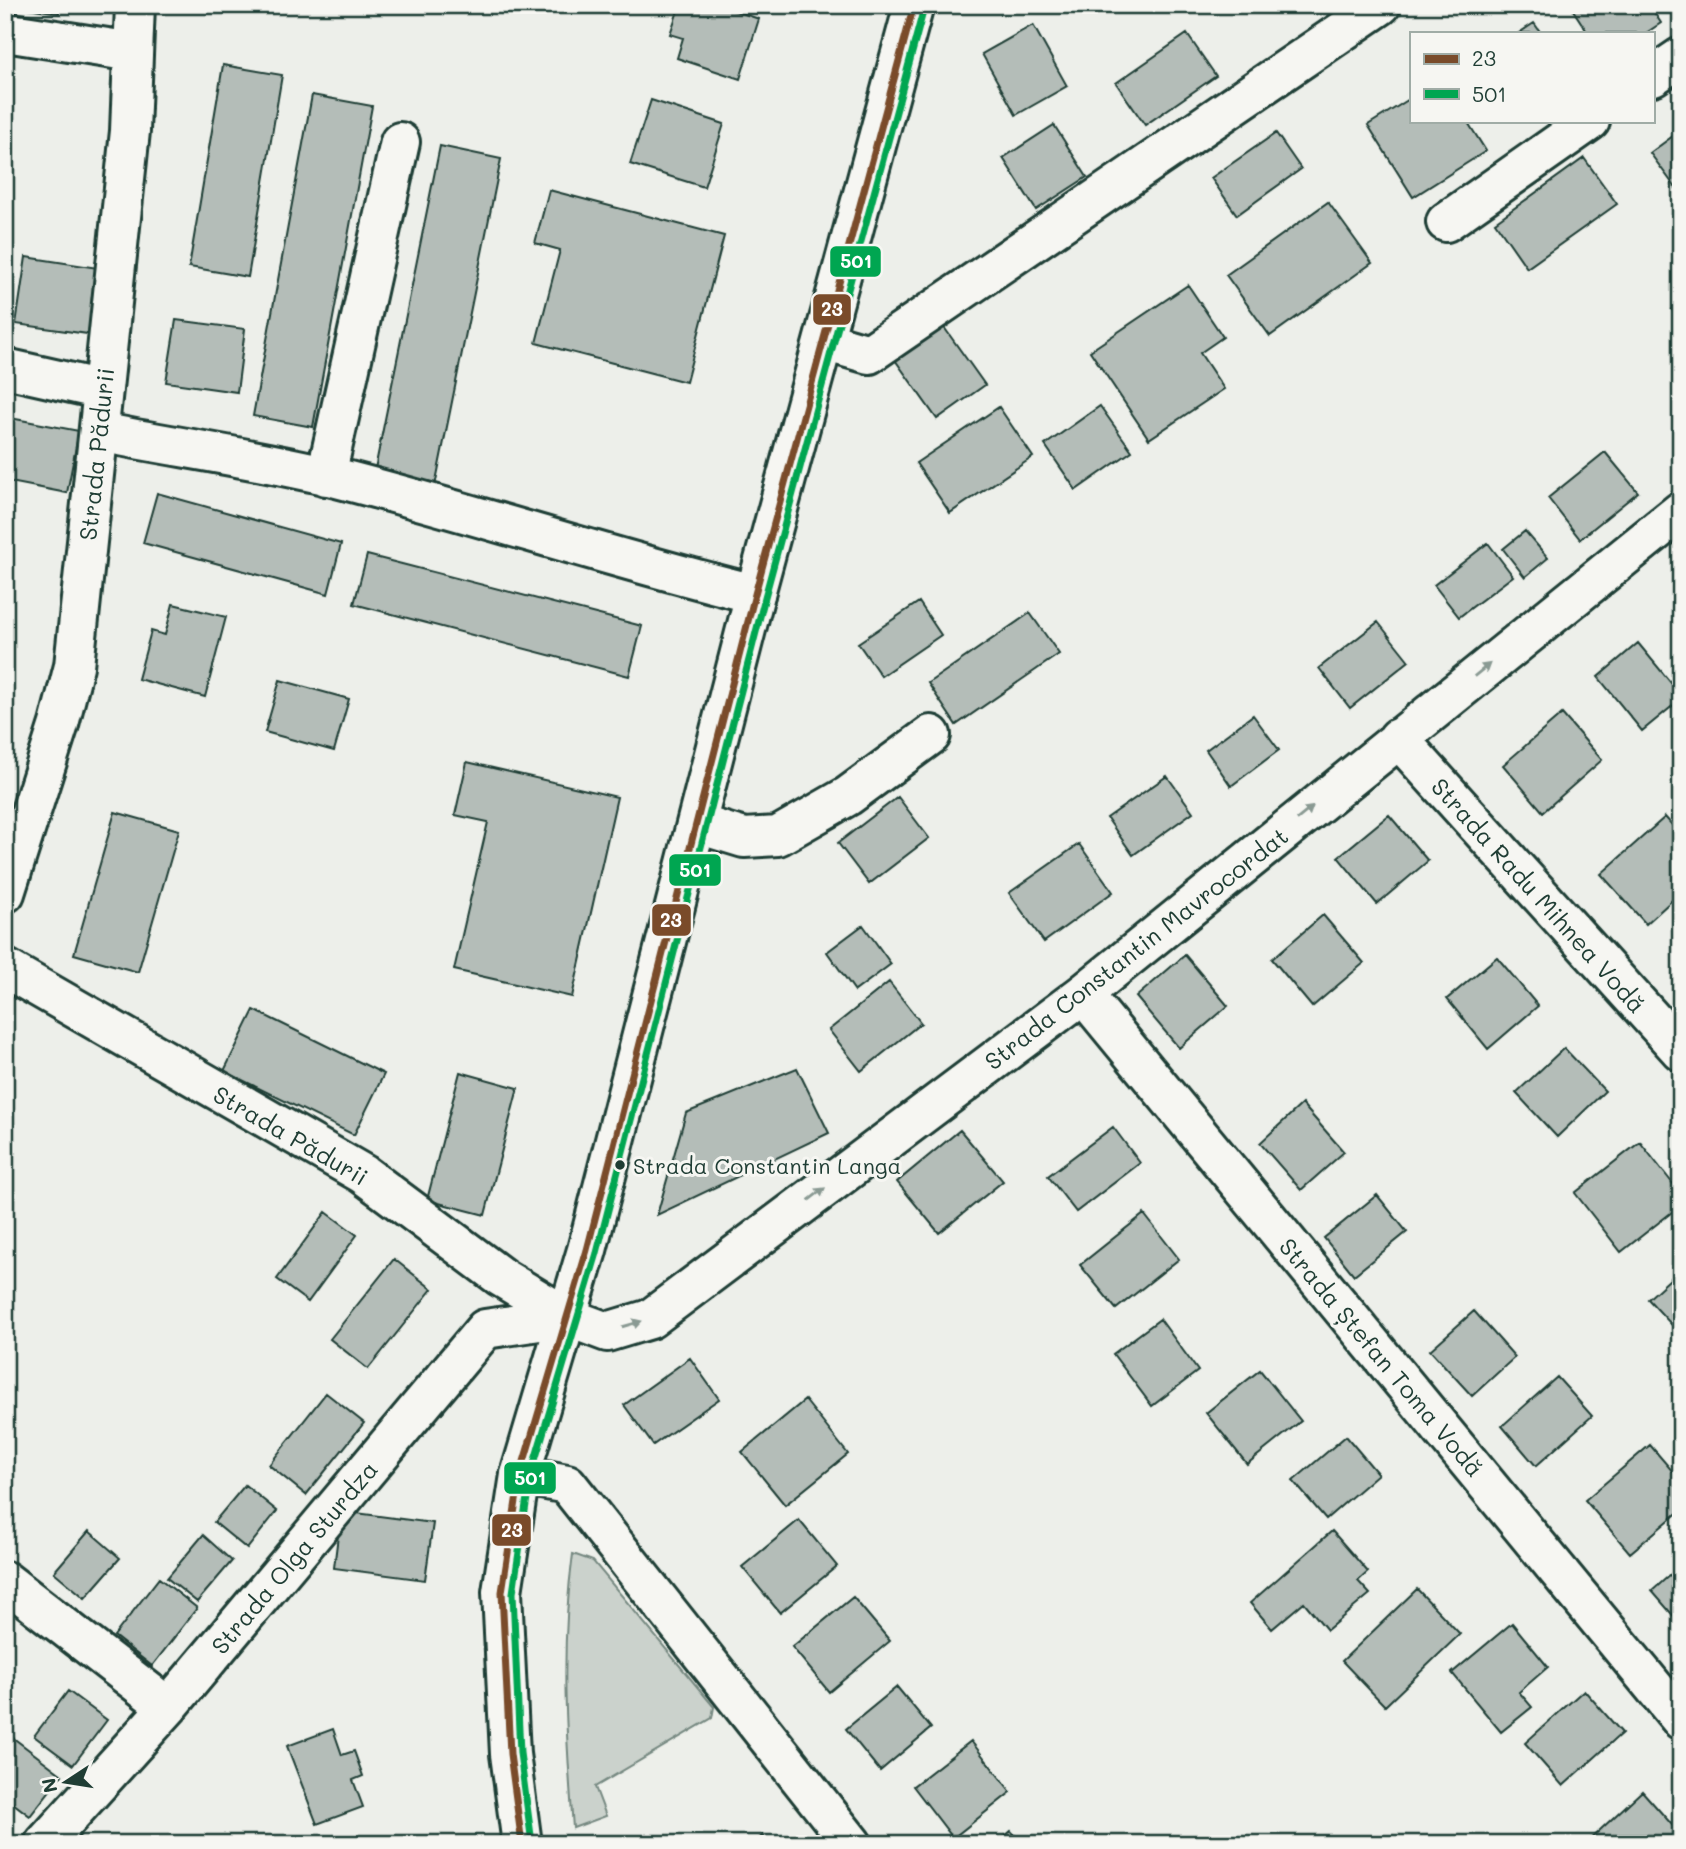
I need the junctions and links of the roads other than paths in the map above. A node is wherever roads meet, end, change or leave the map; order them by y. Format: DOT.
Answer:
graph roads {
  1 [pos="135,5"];
  2 [pos="914,5"];
  3 [pos="1381,5"];
  4 [pos="5,32"];
  5 [pos="133,52"];
  6 [pos="1681,57"];
  7 [pos="1654,75"];
  8 [pos="1589,122"];
  9 [pos="400,142"];
  10 [pos="1446,222"];
  11 [pos="824,341"];
  12 [pos="5,368"];
  13 [pos="103,390"];
  14 [pos="99,432"];
  15 [pos="326,476"];
  16 [pos="1681,511"];
  17 [pos="755,594"];
  18 [pos="931,735"];
  19 [pos="1398,738"];
  20 [pos="698,824"];
  21 [pos="5,893"];
  22 [pos="5,968"];
  23 [pos="1083,995"];
  24 [pos="1681,1051"];
  25 [pos="567,1317"];
  26 [pos="520,1475"];
  27 [pos="5,1581"];
  28 [pos="168,1707"];
  29 [pos="1681,1720"];
  30 [pos="44,1844"];
  31 [pos="522,1844"];
  32 [pos="852,1844"];
  1 -- 5 [label="street, Strada Pădurii"];
  2 -- 11 [label="street"];
  3 -- 11 [label="street"];
  4 -- 5 [label="street"];
  5 -- 13 [label="street, Strada Pădurii"];
  6 -- 7 [label="street"];
  8 -- 10 [label="street"];
  9 -- 15 [label="street"];
  11 -- 17 [label="street"];
  12 -- 13 [label="street"];
  13 -- 14 [label="street, Strada Pădurii"];
  14 -- 15 [label="street"];
  14 -- 21 [label="street, Strada Pădurii"];
  15 -- 17 [label="street"];
  19 -- 16 [label="street, Strada Constantin Mavrocordat, one-way"];
  17 -- 20 [label="street"];
  18 -- 20 [label="street"];
  23 -- 19 [label="street, Strada Constantin Mavrocordat, one-way"];
  19 -- 24 [label="street, Strada Radu Mihnea Vodă"];
  20 -- 25 [label="street"];
  22 -- 25 [label="street, Strada Pădurii"];
  25 -- 23 [label="street, Strada Constantin Mavrocordat, one-way"];
  23 -- 29 [label="street, Strada Ștefan Toma Vodă"];
  25 -- 26 [label="street"];
  25 -- 28 [label="street, Strada Olga Sturdza"];
  26 -- 31 [label="street"];
  26 -- 32 [label="street"];
  27 -- 28 [label="street"];
  28 -- 30 [label="street, Strada Olga Sturdza"];
}
